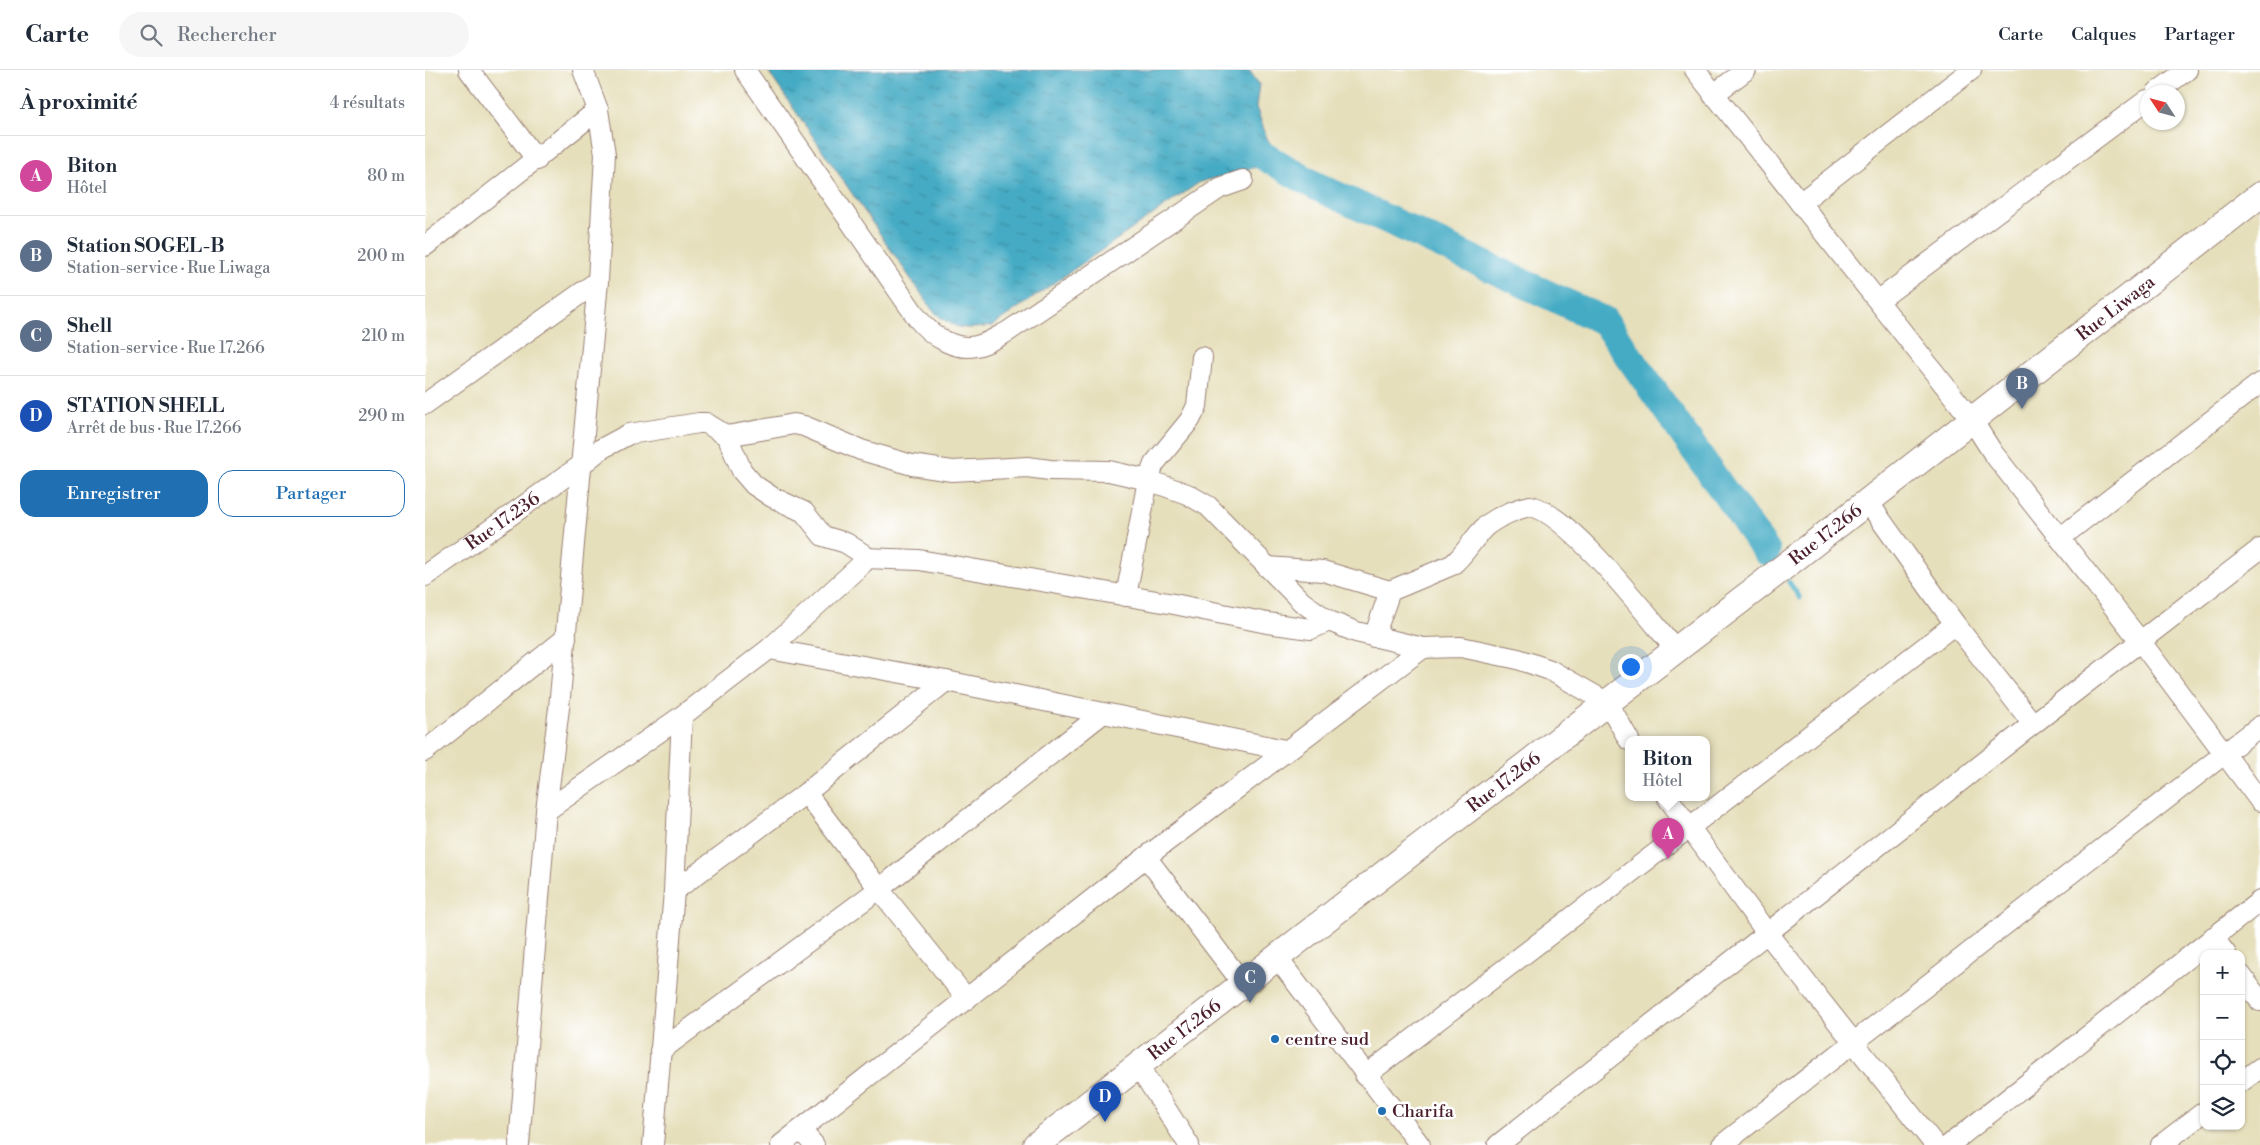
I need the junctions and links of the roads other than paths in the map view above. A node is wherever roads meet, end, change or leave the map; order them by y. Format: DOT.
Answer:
graph roads {
  1 [pos="469,70"];
  2 [pos="583,70"];
  3 [pos="745,70"];
  4 [pos="1695,70"];
  5 [pos="1746,70"];
  6 [pos="1971,70"];
  7 [pos="2187,70"];
  8 [pos="2167,85"];
  9 [pos="1713,95"];
  10 [pos="2140,105"];
  11 [pos="598,110"];
  12 [pos="537,160"];
  13 [pos="1243,180"];
  14 [pos="2260,195"];
  15 [pos="1800,203"];
  16 [pos="428,236"];
  17 [pos="598,281"];
  18 [pos="1879,300"];
  19 [pos="1202,357"];
  20 [pos="2260,383"];
  21 [pos="425,404"];
  22 [pos="1972,420"];
  23 [pos="727,436"];
  24 [pos="580,466"];
  25 [pos="1148,480"];
  26 [pos="1868,502"];
  27 [pos="2060,538"];
  28 [pos="2260,549"];
  29 [pos="865,558"];
  30 [pos="1267,567"];
  31 [pos="425,576"];
  32 [pos="1390,591"];
  33 [pos="1126,596"];
  34 [pos="1329,621"];
  35 [pos="1955,624"];
  36 [pos="1374,636"];
  37 [pos="566,638"];
  38 [pos="2141,642"];
  39 [pos="1423,648"];
  40 [pos="769,649"];
  41 [pos="1676,650"];
  42 [pos="946,681"];
  43 [pos="1608,703"];
  44 [pos="1102,714"];
  45 [pos="682,716"];
  46 [pos="2033,724"];
  47 [pos="2260,726"];
  48 [pos="1627,736"];
  49 [pos="425,750"];
  50 [pos="1285,750"];
  51 [pos="2225,752"];
  52 [pos="806,792"];
  53 [pos="1671,801"];
  54 [pos="2260,801"];
  55 [pos="545,811"];
  56 [pos="1690,826"];
  57 [pos="1146,856"];
  58 [pos="879,889"];
  59 [pos="674,891"];
  60 [pos="2260,901"];
  61 [pos="1767,933"];
  62 [pos="2213,937"];
  63 [pos="2223,950"];
  64 [pos="1278,959"];
  65 [pos="2245,980"];
  66 [pos="1244,985"];
  67 [pos="967,999"];
  68 [pos="2260,1001"];
  69 [pos="1853,1044"];
  70 [pos="660,1051"];
  71 [pos="1139,1067"];
  72 [pos="2260,1068"];
  73 [pos="1365,1076"];
  74 [pos="2245,1079"];
  75 [pos="2200,1115"];
  76 [pos="801,1130"];
  77 [pos="519,1145"];
  78 [pos="653,1145"];
  79 [pos="781,1145"];
  80 [pos="815,1145"];
  81 [pos="1036,1145"];
  82 [pos="1189,1145"];
  83 [pos="1420,1145"];
  84 [pos="1499,1145"];
  85 [pos="1722,1145"];
  86 [pos="1935,1145"];
  87 [pos="1949,1145"];
  88 [pos="2161,1145"];
  1 -- 12 [label="street"];
  2 -- 11 [label="street"];
  3 -- 13 [label="street"];
  4 -- 9 [label="street"];
  5 -- 9 [label="street"];
  6 -- 15 [label="street"];
  7 -- 8 [label="street"];
  9 -- 15 [label="street"];
  10 -- 18 [label="street"];
  11 -- 12 [label="street"];
  11 -- 17 [label="street"];
  12 -- 16 [label="street"];
  14 -- 22 [label="main road, Rue Liwaga"];
  15 -- 18 [label="street"];
  17 -- 21 [label="street"];
  17 -- 24 [label="street"];
  18 -- 22 [label="street"];
  19 -- 25 [label="street"];
  20 -- 27 [label="street"];
  22 -- 26 [label="main road, Rue 17.266"];
  22 -- 27 [label="street"];
  23 -- 24 [label="street, Rue 17.236"];
  23 -- 25 [label="street"];
  23 -- 29 [label="street"];
  24 -- 31 [label="street, Rue 17.236"];
  24 -- 37 [label="street"];
  25 -- 30 [label="street"];
  25 -- 33 [label="street"];
  26 -- 35 [label="street"];
  26 -- 41 [label="main road, Rue 17.266"];
  27 -- 38 [label="street"];
  28 -- 38 [label="street"];
  29 -- 33 [label="street"];
  29 -- 40 [label="street"];
  30 -- 32 [label="street"];
  30 -- 34 [label="street"];
  32 -- 36 [label="street"];
  32 -- 41 [label="street"];
  33 -- 34 [label="street"];
  34 -- 36 [label="street"];
  35 -- 46 [label="street"];
  35 -- 56 [label="street"];
  36 -- 39 [label="street"];
  37 -- 49 [label="street"];
  37 -- 55 [label="street"];
  38 -- 46 [label="street"];
  38 -- 51 [label="street"];
  39 -- 43 [label="street"];
  39 -- 50 [label="street"];
  40 -- 42 [label="street"];
  40 -- 45 [label="street"];
  41 -- 43 [label="main road, Rue 17.266"];
  42 -- 44 [label="street"];
  42 -- 52 [label="street"];
  43 -- 48 [label="street"];
  43 -- 64 [label="main road, Rue 17.266"];
  44 -- 50 [label="street"];
  44 -- 58 [label="street"];
  45 -- 55 [label="street"];
  45 -- 59 [label="street"];
  46 -- 61 [label="street"];
  47 -- 51 [label="street"];
  50 -- 57 [label="street"];
  51 -- 54 [label="street"];
  51 -- 69 [label="street"];
  52 -- 58 [label="street"];
  52 -- 59 [label="street"];
  53 -- 56 [label="street"];
  55 -- 77 [label="street"];
  56 -- 61 [label="street"];
  56 -- 73 [label="street"];
  57 -- 66 [label="street"];
  57 -- 67 [label="street"];
  58 -- 67 [label="street"];
  58 -- 70 [label="street"];
  59 -- 70 [label="street"];
  60 -- 62 [label="street"];
  61 -- 69 [label="street"];
  61 -- 84 [label="street"];
  62 -- 63 [label="street"];
  62 -- 87 [label="street"];
  64 -- 66 [label="main road, Rue 17.266"];
  64 -- 73 [label="street"];
  65 -- 68 [label="street"];
  66 -- 71 [label="main road, Rue 17.266"];
  67 -- 76 [label="street"];
  69 -- 85 [label="street"];
  69 -- 86 [label="street"];
  70 -- 78 [label="street"];
  71 -- 81 [label="main road, Rue 17.266"];
  71 -- 82 [label="street"];
  72 -- 74 [label="street"];
  73 -- 83 [label="street"];
  75 -- 88 [label="street"];
  76 -- 79 [label="street"];
  76 -- 80 [label="street"];
}
